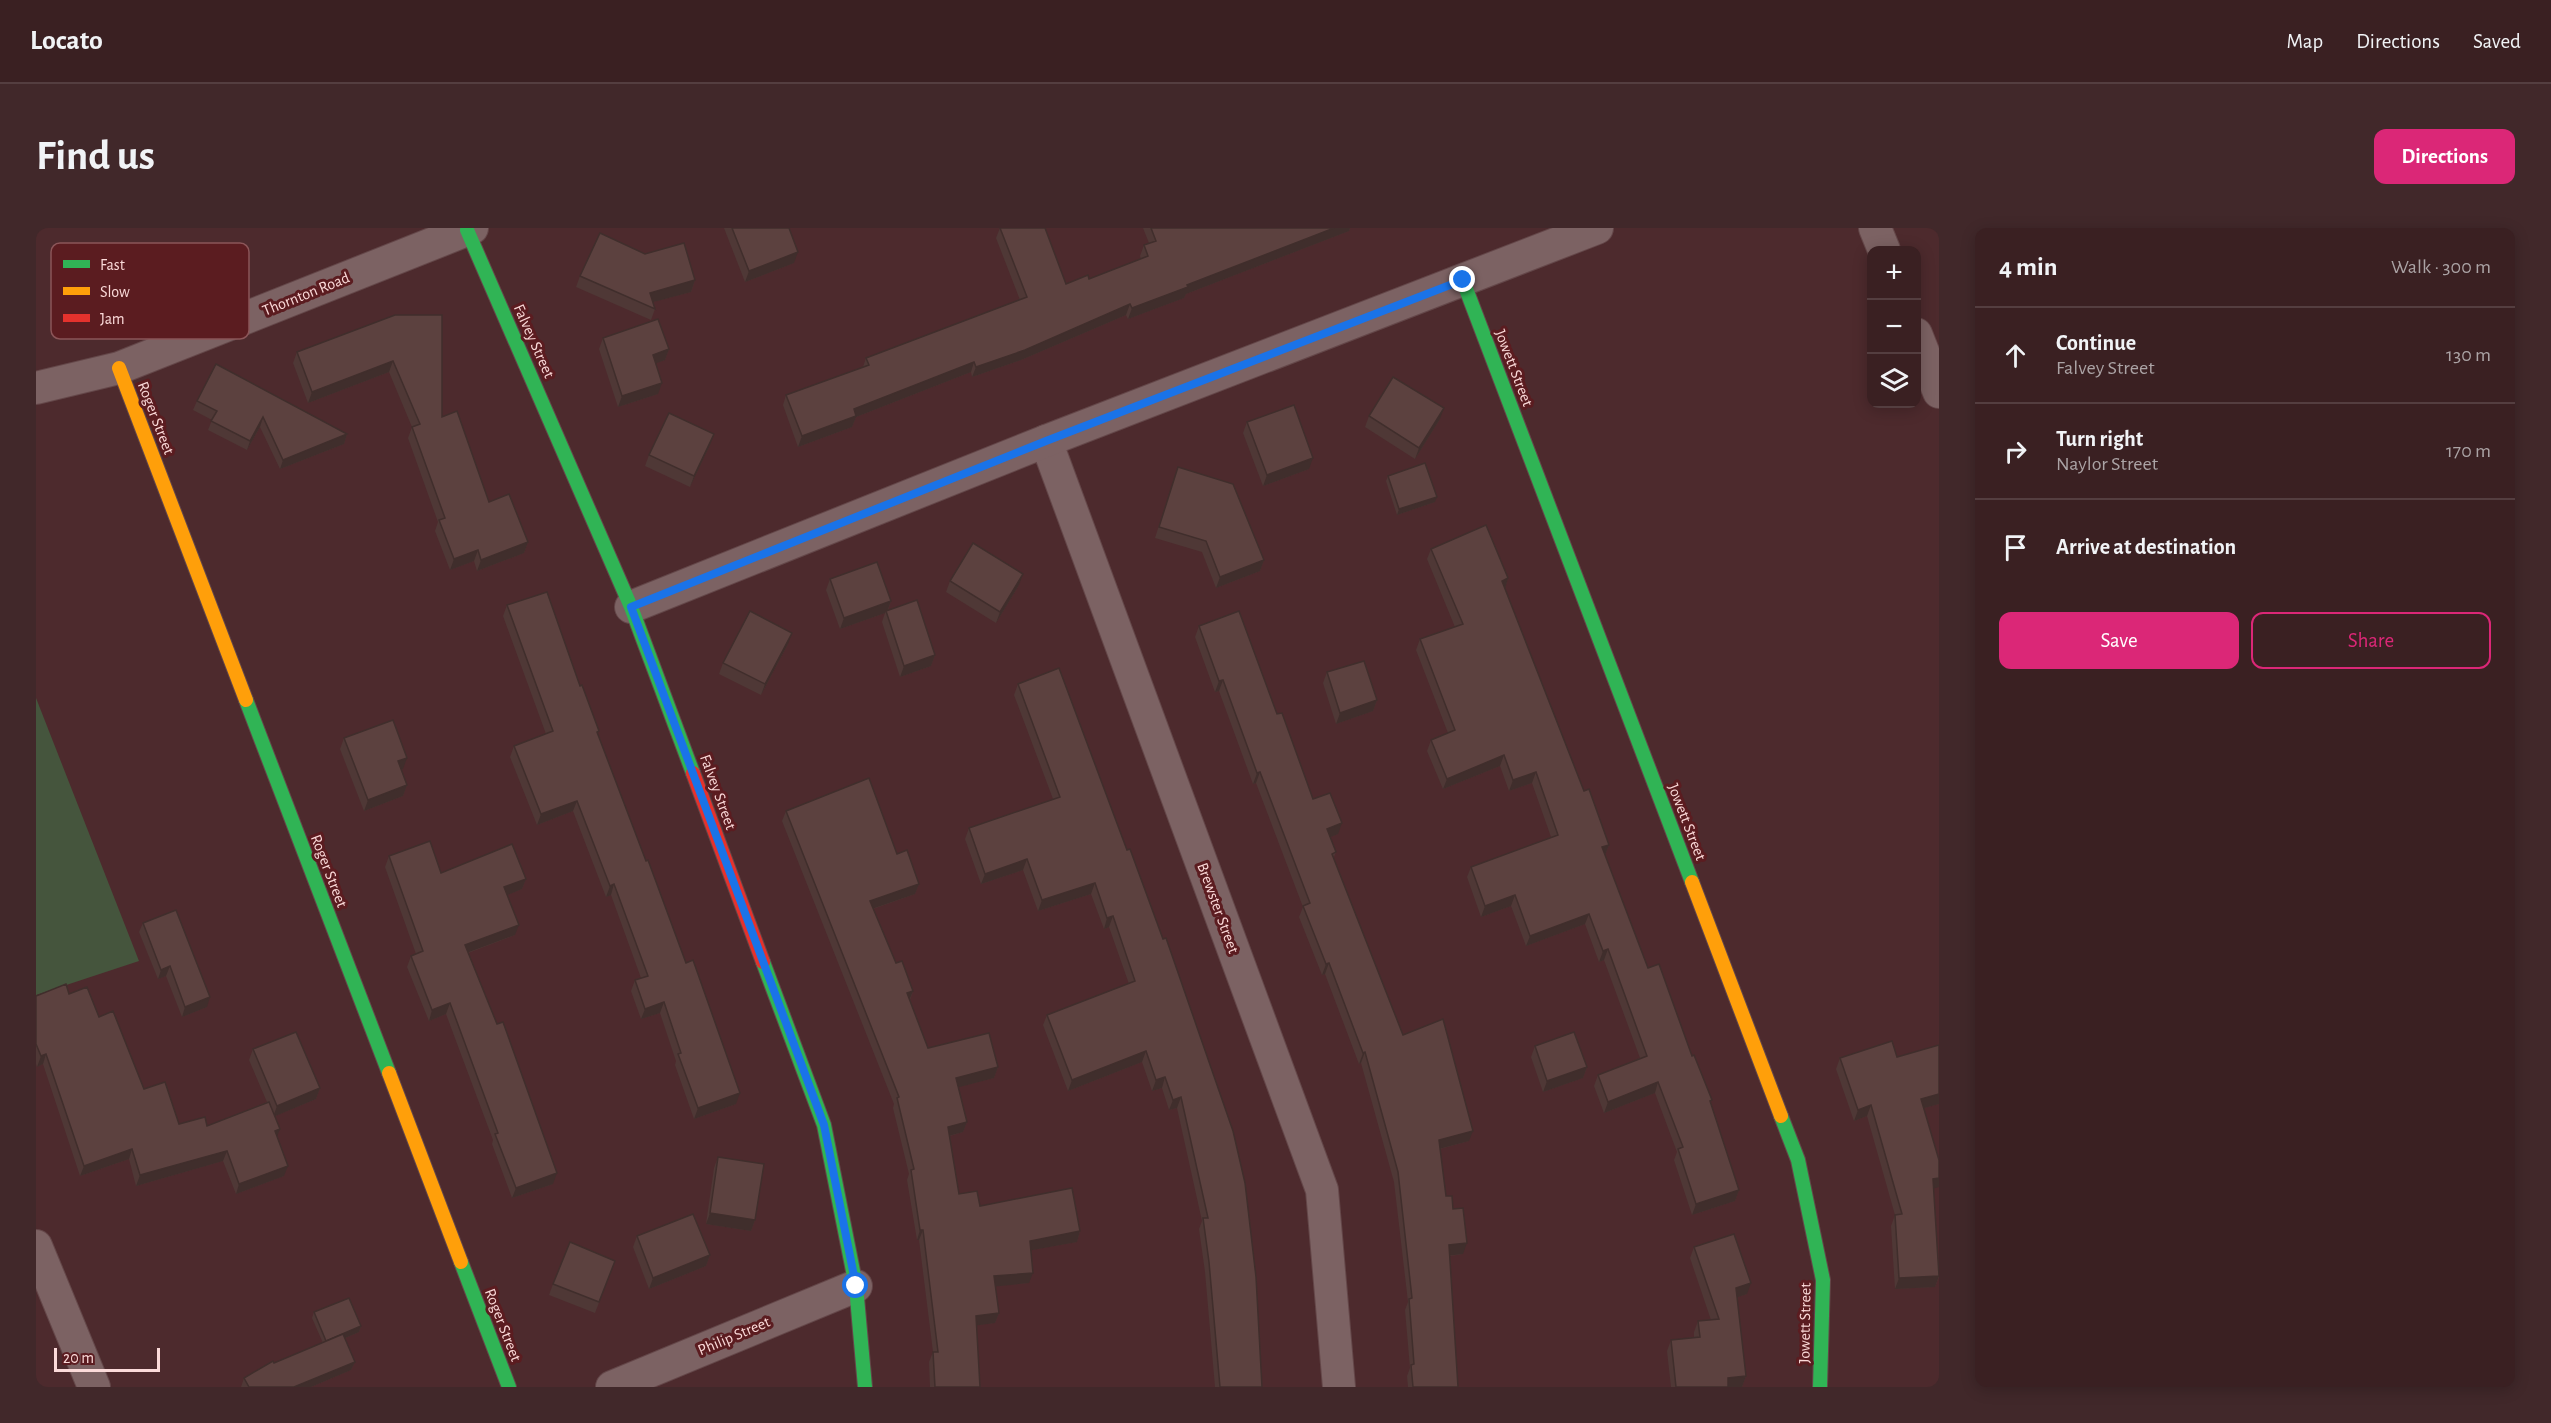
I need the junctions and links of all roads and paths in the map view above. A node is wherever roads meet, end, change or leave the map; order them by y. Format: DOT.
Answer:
graph roads {
  1 [pos="1597,228"];
  2 [pos="1875,228"];
  3 [pos="470,229"];
  4 [pos="1882,246"];
  5 [pos="1463,280"];
  6 [pos="249,317"];
  7 [pos="192,339"];
  8 [pos="1921,345"];
  9 [pos="119,368"];
  10 [pos="36,388"];
  11 [pos="1939,392"];
  12 [pos="1046,441"];
  13 [pos="631,607"];
  14 [pos="36,1246"];
  15 [pos="856,1286"];
  16 [pos="94,1387"];
  17 [pos="508,1387"];
  18 [pos="612,1387"];
  19 [pos="865,1387"];
  20 [pos="1339,1387"];
  21 [pos="1820,1387"];
  1 -- 5 [label="street"];
  2 -- 4 [label="street"];
  3 -- 6 [label="street, Thornton Road"];
  3 -- 13 [label="street, Falvey Street"];
  5 -- 12 [label="street"];
  5 -- 21 [label="street, Jowett Street"];
  7 -- 9 [label="street, Thornton Road"];
  8 -- 11 [label="street"];
  9 -- 10 [label="street, Thornton Road"];
  9 -- 17 [label="street, Roger Street"];
  12 -- 13 [label="street"];
  12 -- 20 [label="street, Brewster Street"];
  13 -- 15 [label="street, Falvey Street"];
  14 -- 16 [label="street"];
  15 -- 18 [label="street, Philip Street"];
  15 -- 19 [label="street, Falvey Street"];
}
